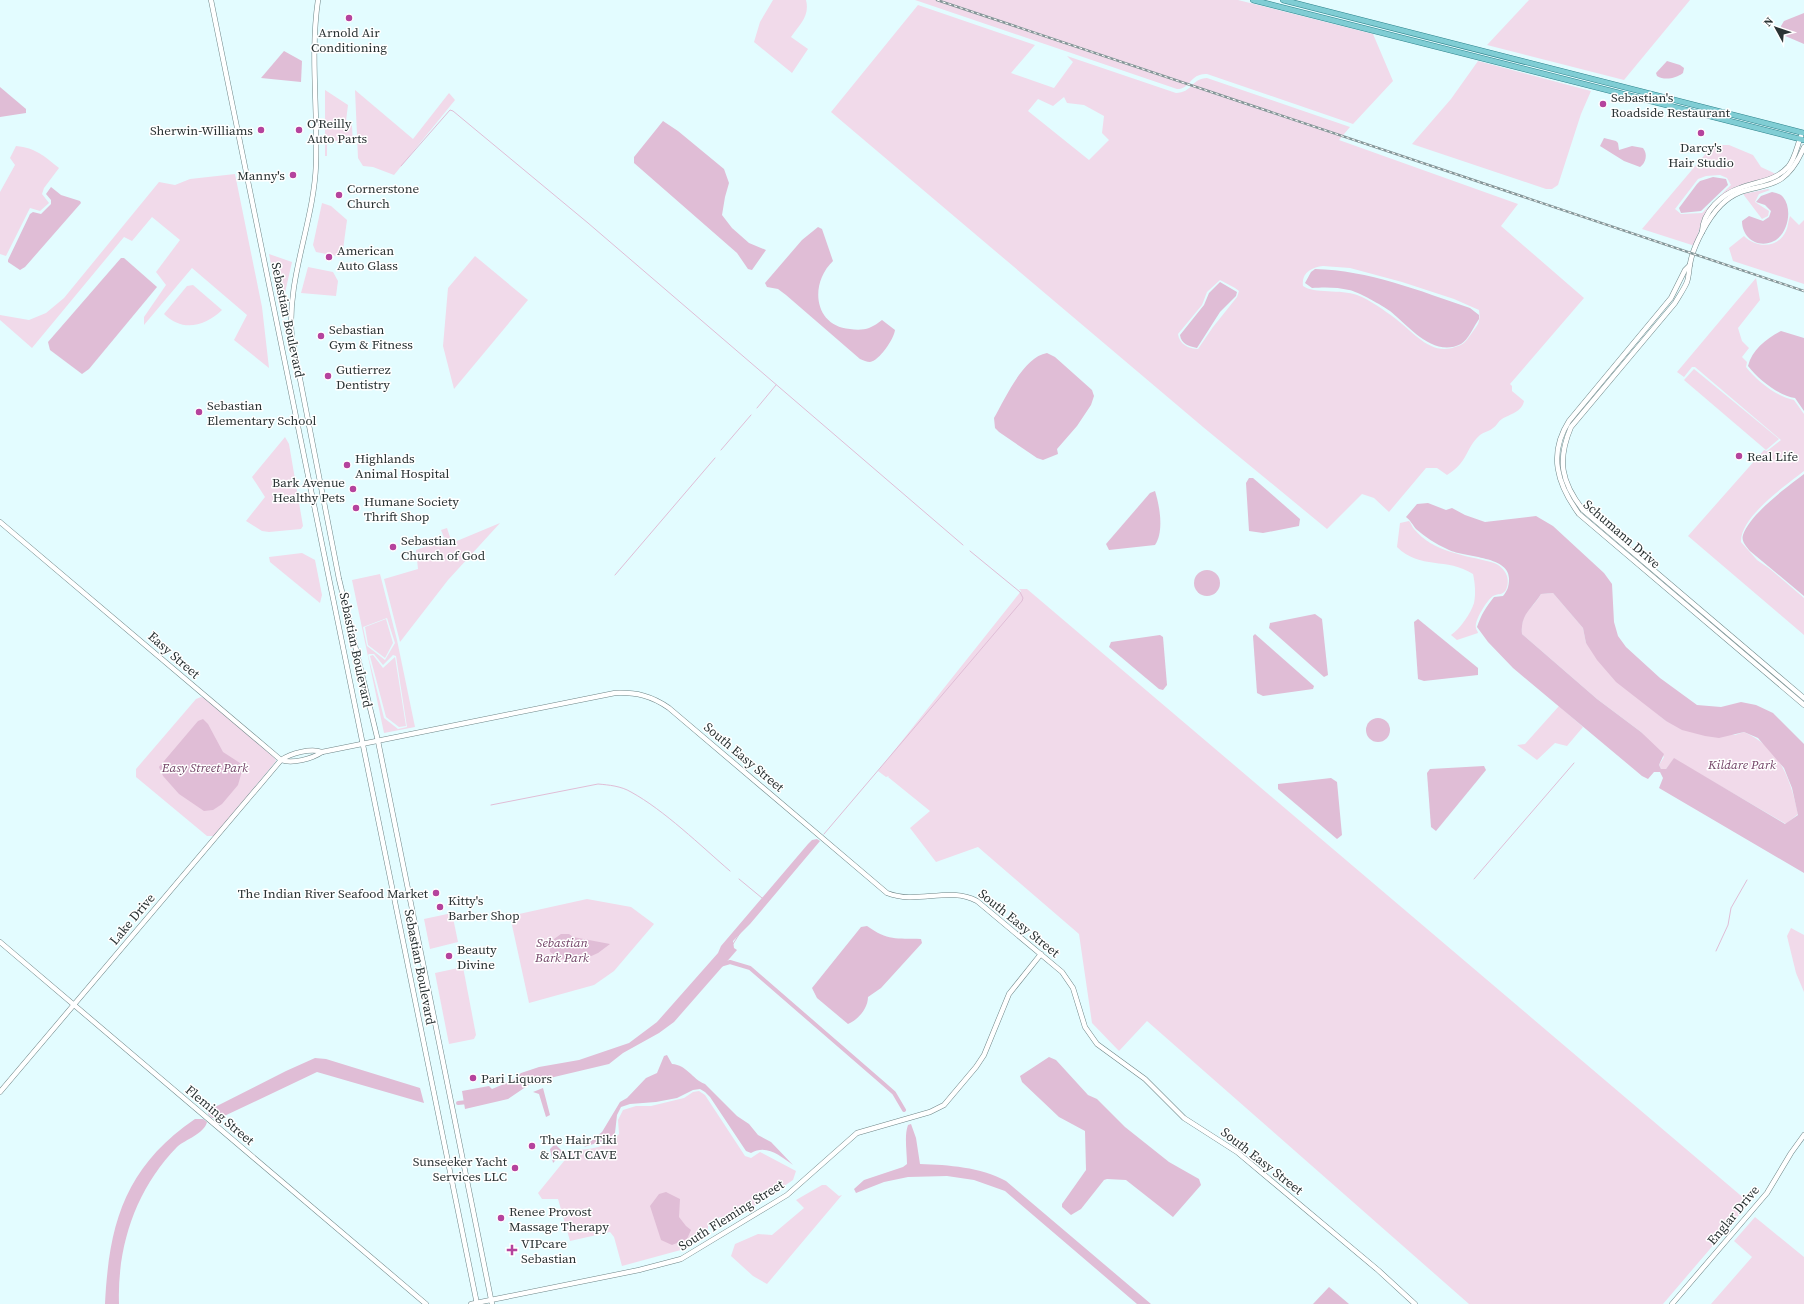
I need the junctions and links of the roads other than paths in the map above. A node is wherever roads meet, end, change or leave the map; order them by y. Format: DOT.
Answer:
graph roads {
  1 [pos="211,0"];
  2 [pos="318,0"];
  3 [pos="1253,0"];
  4 [pos="1284,0"];
  5 [pos="1303,5"];
  6 [pos="1295,11"];
  7 [pos="1464,46"];
  8 [pos="1454,51"];
  9 [pos="1803,132"];
  10 [pos="1802,140"];
  11 [pos="1804,147"];
  12 [pos="1702,232"];
  13 [pos="1690,265"];
  14 [pos="1670,299"];
  15 [pos="1675,303"];
  16 [pos="1643,331"];
  17 [pos="1648,335"];
  18 [pos="0,522"];
  19 [pos="1804,698"];
  20 [pos="1804,705"];
  21 [pos="378,741"];
  22 [pos="364,744"];
  23 [pos="281,760"];
  24 [pos="0,942"];
  25 [pos="1041,954"];
  26 [pos="74,1005"];
  27 [pos="0,1092"];
  28 [pos="1804,1135"];
  29 [pos="492,1302"];
  30 [pos="477,1303"];
  31 [pos="426,1304"];
  32 [pos="471,1304"];
  33 [pos="1415,1304"];
  34 [pos="1672,1304"];
  1 -- 22 [label="street, Sebastian Boulevard"];
  2 -- 21 [label="street, Sebastian Boulevard"];
  3 -- 6 [label="main road"];
  4 -- 5 [label="main road"];
  5 -- 6 [label="main road"];
  5 -- 7 [label="main road"];
  6 -- 8 [label="main road"];
  7 -- 8 [label="main road"];
  7 -- 9 [label="main road"];
  8 -- 10 [label="main road"];
  9 -- 10 [label="street, Schumann Drive"];
  10 -- 12 [label="street, Schumann Drive"];
  11 -- 12 [label="street, Schumann Drive"];
  12 -- 13 [label="street, Schumann Drive"];
  13 -- 14 [label="street, Schumann Drive"];
  13 -- 15 [label="street, Schumann Drive"];
  14 -- 15 [label="street"];
  14 -- 16 [label="street, Schumann Drive"];
  15 -- 17 [label="street, Schumann Drive"];
  16 -- 17 [label="street"];
  16 -- 20 [label="street, Schumann Drive"];
  17 -- 19 [label="street, Schumann Drive"];
  18 -- 23 [label="street, Easy Street"];
  21 -- 22 [label="street"];
  21 -- 25 [label="street, South Easy Street"];
  21 -- 29 [label="street, Sebastian Boulevard"];
  22 -- 23 [label="street"];
  22 -- 30 [label="street, Sebastian Boulevard"];
  23 -- 26 [label="street, Lake Drive"];
  24 -- 26 [label="street, Fleming Street"];
  25 -- 29 [label="street, South Fleming Street"];
  25 -- 33 [label="street, South Easy Street"];
  26 -- 27 [label="street, Lake Drive"];
  26 -- 31 [label="street, Fleming Street"];
  28 -- 34 [label="street, Englar Drive"];
  29 -- 30 [label="street, South Fleming Street"];
  30 -- 32 [label="street, South Fleming Street"];
}
